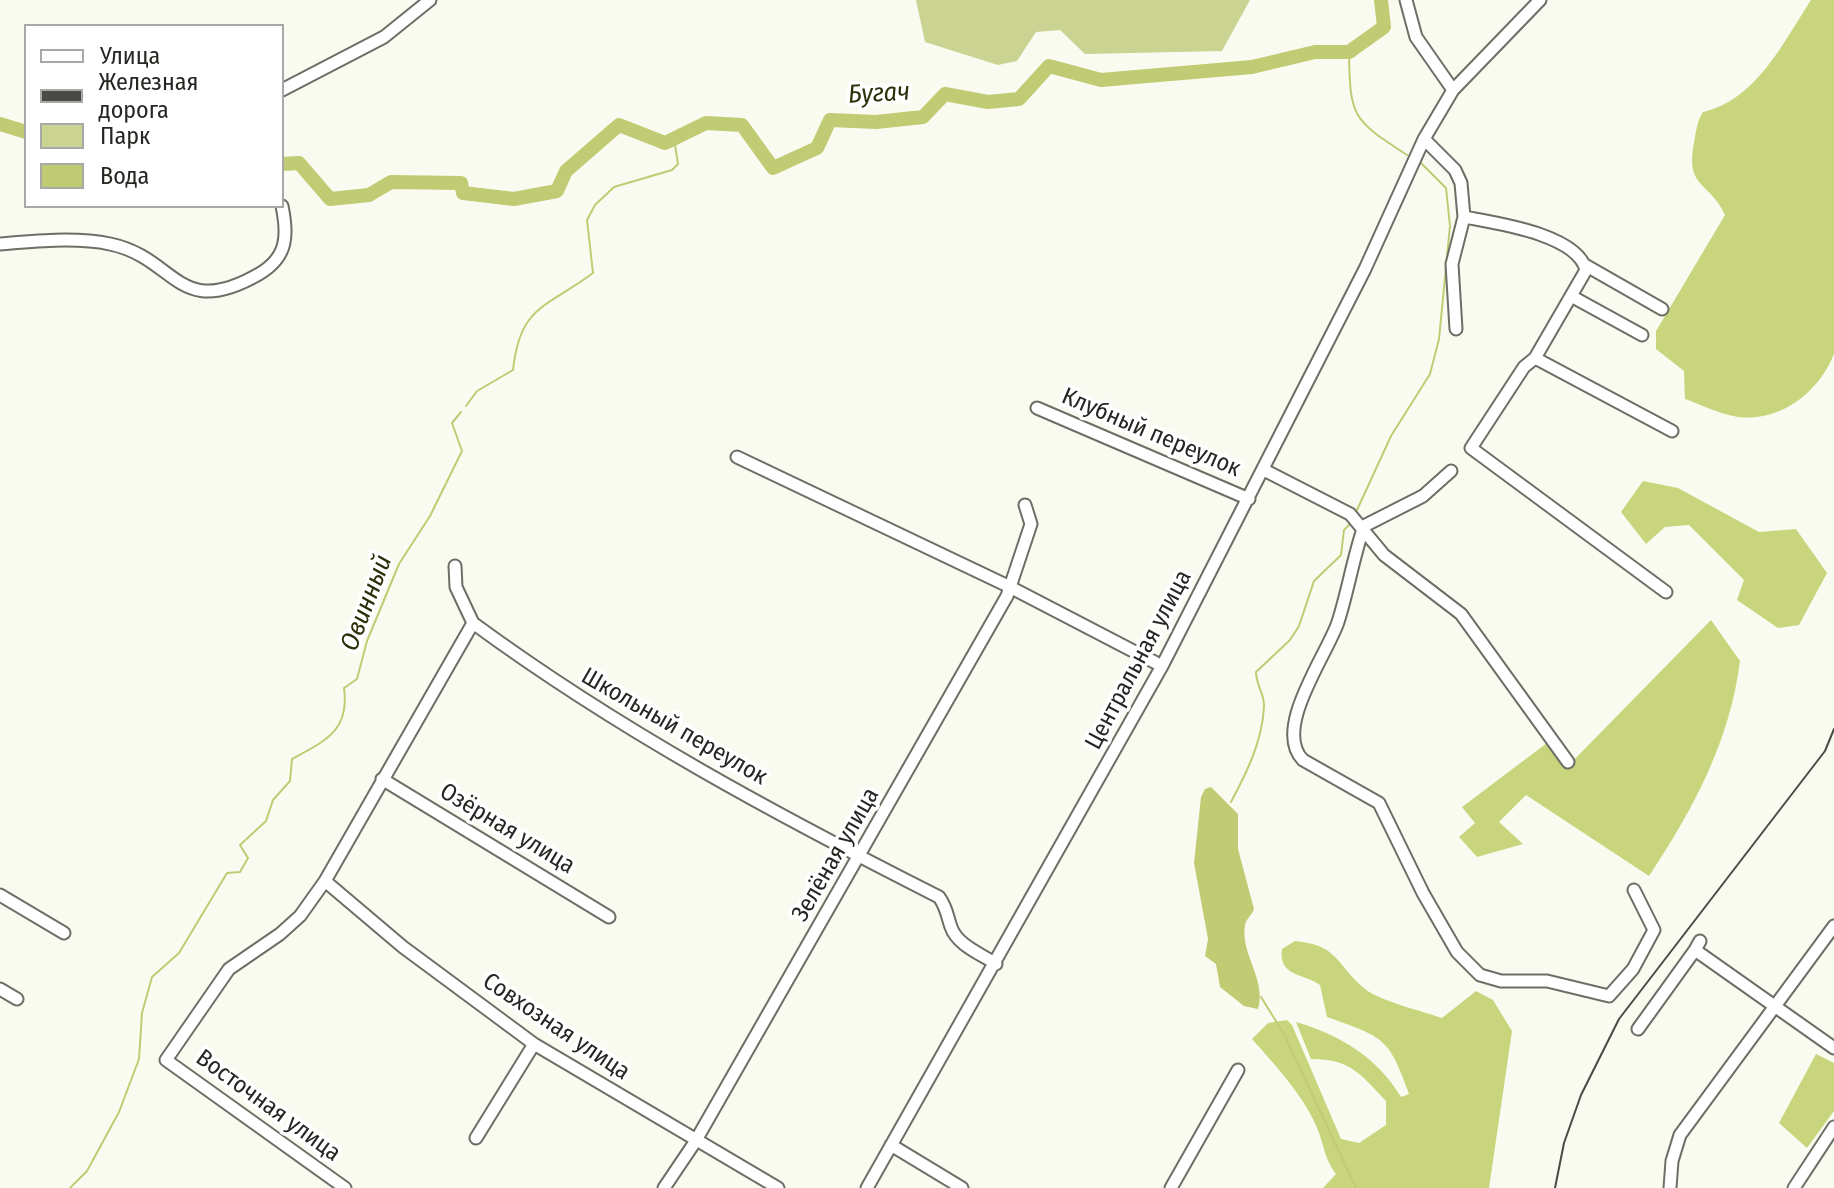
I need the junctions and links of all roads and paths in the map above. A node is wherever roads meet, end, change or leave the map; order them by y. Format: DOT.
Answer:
graph roads {
  1 [pos="430,0"];
  2 [pos="1406,0"];
  3 [pos="1540,0"];
  4 [pos="284,89"];
  5 [pos="1453,90"];
  6 [pos="1424,139"];
  7 [pos="282,208"];
  8 [pos="1464,217"];
  9 [pos="0,244"];
  10 [pos="1585,265"];
  11 [pos="1571,296"];
  12 [pos="1662,309"];
  13 [pos="1456,329"];
  14 [pos="1642,335"];
  15 [pos="1535,358"];
  16 [pos="1037,408"];
  17 [pos="1672,431"];
  18 [pos="737,457"];
  19 [pos="1264,470"];
  20 [pos="1451,471"];
  21 [pos="1249,499"];
  22 [pos="1025,505"];
  23 [pos="1364,526"];
  24 [pos="455,566"];
  25 [pos="1008,586"];
  26 [pos="1666,592"];
  27 [pos="473,623"];
  28 [pos="1162,666"];
  29 [pos="1568,762"];
  30 [pos="382,779"];
  31 [pos="860,857"];
  32 [pos="325,881"];
  33 [pos="1634,890"];
  34 [pos="0,895"];
  35 [pos="609,917"];
  36 [pos="1834,926"];
  37 [pos="64,933"];
  38 [pos="996,964"];
  39 [pos="0,989"];
  40 [pos="17,999"];
  41 [pos="1773,1006"];
  42 [pos="1638,1029"];
  43 [pos="534,1044"];
  44 [pos="1834,1048"];
  45 [pos="1238,1070"];
  46 [pos="1834,1127"];
  47 [pos="476,1138"];
  48 [pos="695,1142"];
  49 [pos="891,1145"];
  50 [pos="345,1188"];
  51 [pos="664,1188"];
  52 [pos="778,1188"];
  53 [pos="867,1188"];
  54 [pos="962,1188"];
  55 [pos="1171,1188"];
  56 [pos="1670,1188"];
  57 [pos="1794,1188"];
  1 -- 4 [label="street"];
  2 -- 5 [label="street"];
  3 -- 5 [label="street, Центральная улица"];
  5 -- 6 [label="street, Центральная улица"];
  6 -- 8 [label="street"];
  6 -- 19 [label="street, Центральная улица"];
  7 -- 9 [label="street"];
  8 -- 10 [label="street"];
  8 -- 13 [label="street"];
  10 -- 11 [label="street"];
  10 -- 12 [label="street"];
  11 -- 14 [label="street"];
  11 -- 15 [label="street"];
  15 -- 17 [label="street"];
  15 -- 26 [label="street"];
  16 -- 21 [label="street, Клубный переулок"];
  18 -- 25 [label="street"];
  19 -- 21 [label="street, Центральная улица"];
  19 -- 23 [label="street"];
  20 -- 23 [label="street"];
  21 -- 28 [label="street, Центральная улица"];
  22 -- 25 [label="street, Зелёная улица"];
  23 -- 29 [label="street"];
  23 -- 33 [label="street"];
  24 -- 27 [label="street"];
  25 -- 28 [label="street"];
  25 -- 31 [label="street, Зелёная улица"];
  27 -- 30 [label="street"];
  27 -- 31 [label="street, Школьный переулок"];
  28 -- 38 [label="street, Центральная улица"];
  30 -- 32 [label="street"];
  30 -- 35 [label="street, Озёрная улица"];
  31 -- 38 [label="street, Школьный переулок"];
  31 -- 48 [label="street, Зелёная улица"];
  32 -- 43 [label="street, Совхозная улица"];
  32 -- 50 [label="street, Восточная улица"];
  34 -- 37 [label="street"];
  36 -- 41 [label="street"];
  38 -- 49 [label="street, Центральная улица"];
  39 -- 40 [label="street"];
  41 -- 42 [label="street"];
  41 -- 44 [label="street"];
  41 -- 56 [label="street"];
  43 -- 47 [label="street"];
  43 -- 48 [label="street, Совхозная улица"];
  45 -- 55 [label="street"];
  46 -- 57 [label="street"];
  48 -- 51 [label="street, Зелёная улица"];
  48 -- 52 [label="street, Совхозная улица"];
  49 -- 53 [label="street, Центральная улица"];
  49 -- 54 [label="street"];
}
